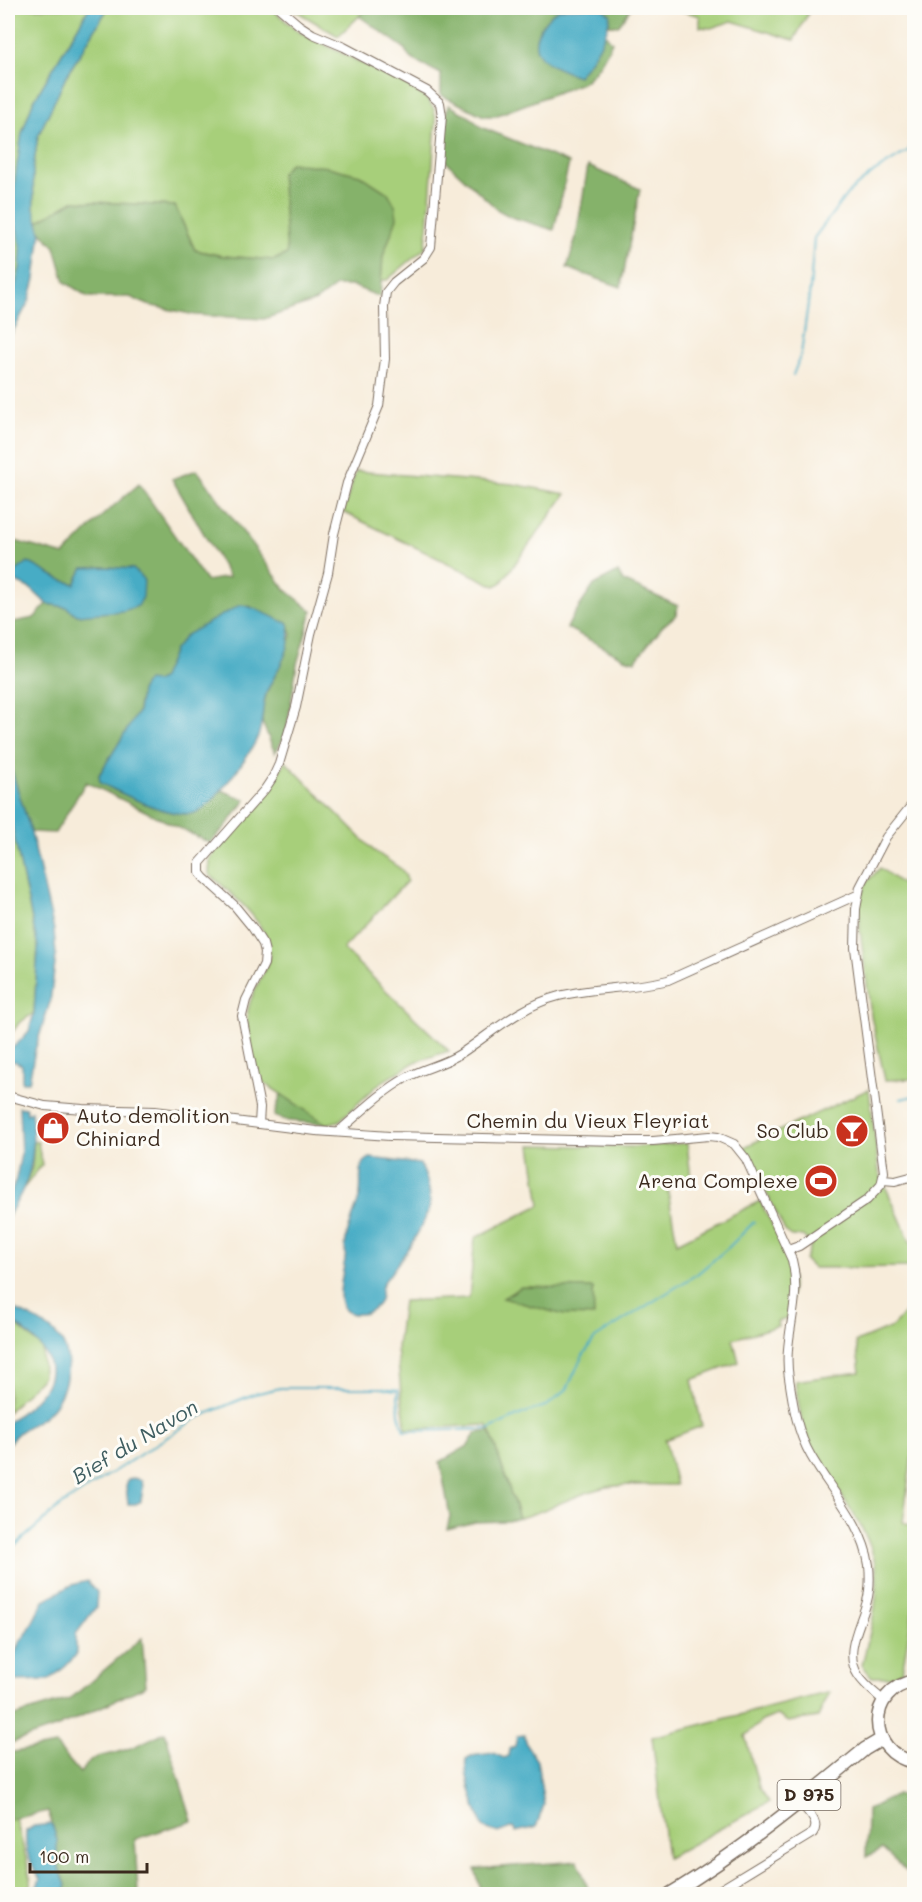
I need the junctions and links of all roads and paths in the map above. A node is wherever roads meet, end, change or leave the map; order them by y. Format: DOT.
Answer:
graph roads {
  1 [pos="279,8"];
  2 [pos="915,802"];
  3 [pos="857,895"];
  4 [pos="8,1096"];
  5 [pos="259,1124"];
  6 [pos="338,1132"];
  7 [pos="915,1176"];
  8 [pos="884,1180"];
  9 [pos="788,1250"];
  10 [pos="915,1681"];
  11 [pos="884,1701"];
  12 [pos="882,1739"];
  13 [pos="915,1762"];
  14 [pos="800,1802"];
  15 [pos="670,1894"];
  16 [pos="713,1894"];
  1 -- 5 [label="street"];
  2 -- 3 [label="street"];
  3 -- 6 [label="street"];
  3 -- 8 [label="street"];
  4 -- 5 [label="street, Chemin du Vieux Fleyriat"];
  5 -- 6 [label="street, Chemin du Vieux Fleyriat"];
  6 -- 9 [label="street, Chemin du Vieux Fleyriat"];
  7 -- 8 [label="street"];
  8 -- 9 [label="street"];
  9 -- 11 [label="street, Chemin du Vieux Fleyriat"];
  10 -- 11 [label="main road"];
  11 -- 12 [label="main road"];
  12 -- 13 [label="main road"];
  12 -- 14 [label="main road, D 975"];
  14 -- 15 [label="main road, D 975"];
  14 -- 16 [label="street"];
}
